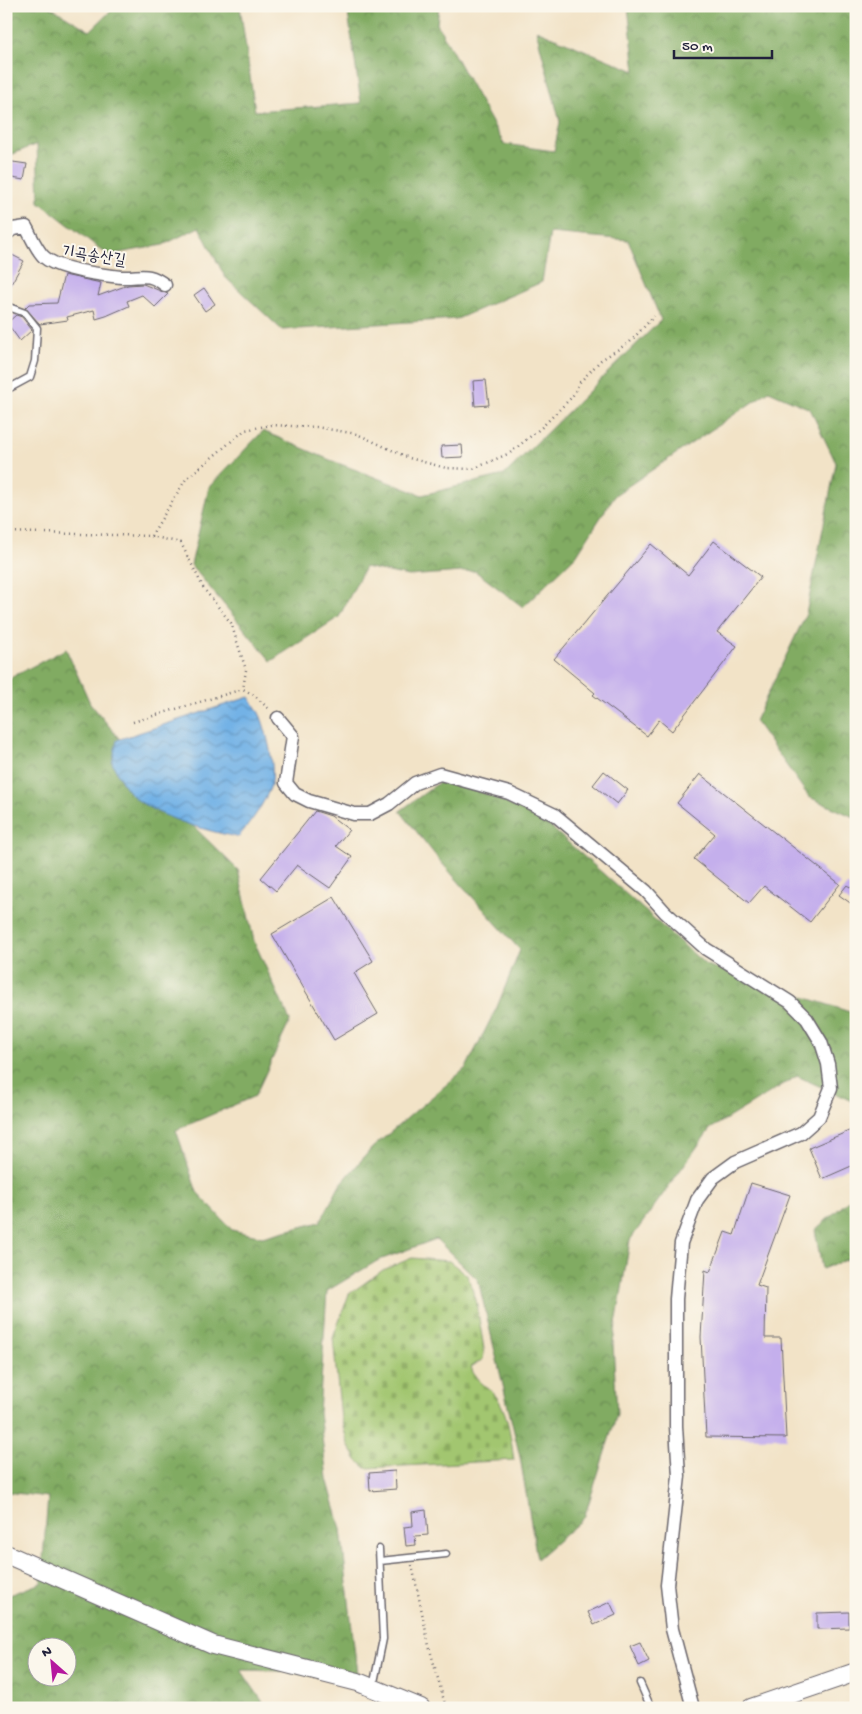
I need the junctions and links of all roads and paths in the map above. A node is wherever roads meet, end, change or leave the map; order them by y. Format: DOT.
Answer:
graph roads {
  1 [pos="6,234"];
  2 [pos="165,285"];
  3 [pos="6,306"];
  4 [pos="654,316"];
  5 [pos="6,390"];
  6 [pos="6,532"];
  7 [pos="151,536"];
  8 [pos="243,689"];
  9 [pos="278,718"];
  10 [pos="134,722"];
  11 [pos="380,1549"];
  12 [pos="6,1554"];
  13 [pos="446,1554"];
  14 [pos="410,1557"];
  15 [pos="380,1561"];
  16 [pos="856,1672"];
  17 [pos="640,1683"];
  18 [pos="373,1688"];
  19 [pos="421,1708"];
  20 [pos="446,1708"];
  21 [pos="651,1708"];
  22 [pos="693,1708"];
  23 [pos="751,1708"];
  1 -- 2 [label="street, 기곡송산길"];
  3 -- 5 [label="lane"];
  4 -- 7 [label="path"];
  6 -- 7 [label="path"];
  7 -- 8 [label="path"];
  8 -- 9 [label="path"];
  8 -- 10 [label="path"];
  9 -- 22 [label="street"];
  11 -- 15 [label="lane"];
  12 -- 18 [label="street"];
  13 -- 14 [label="lane"];
  14 -- 15 [label="lane"];
  14 -- 20 [label="path"];
  15 -- 18 [label="lane"];
  16 -- 23 [label="street"];
  17 -- 21 [label="lane"];
  18 -- 19 [label="street"];
}
